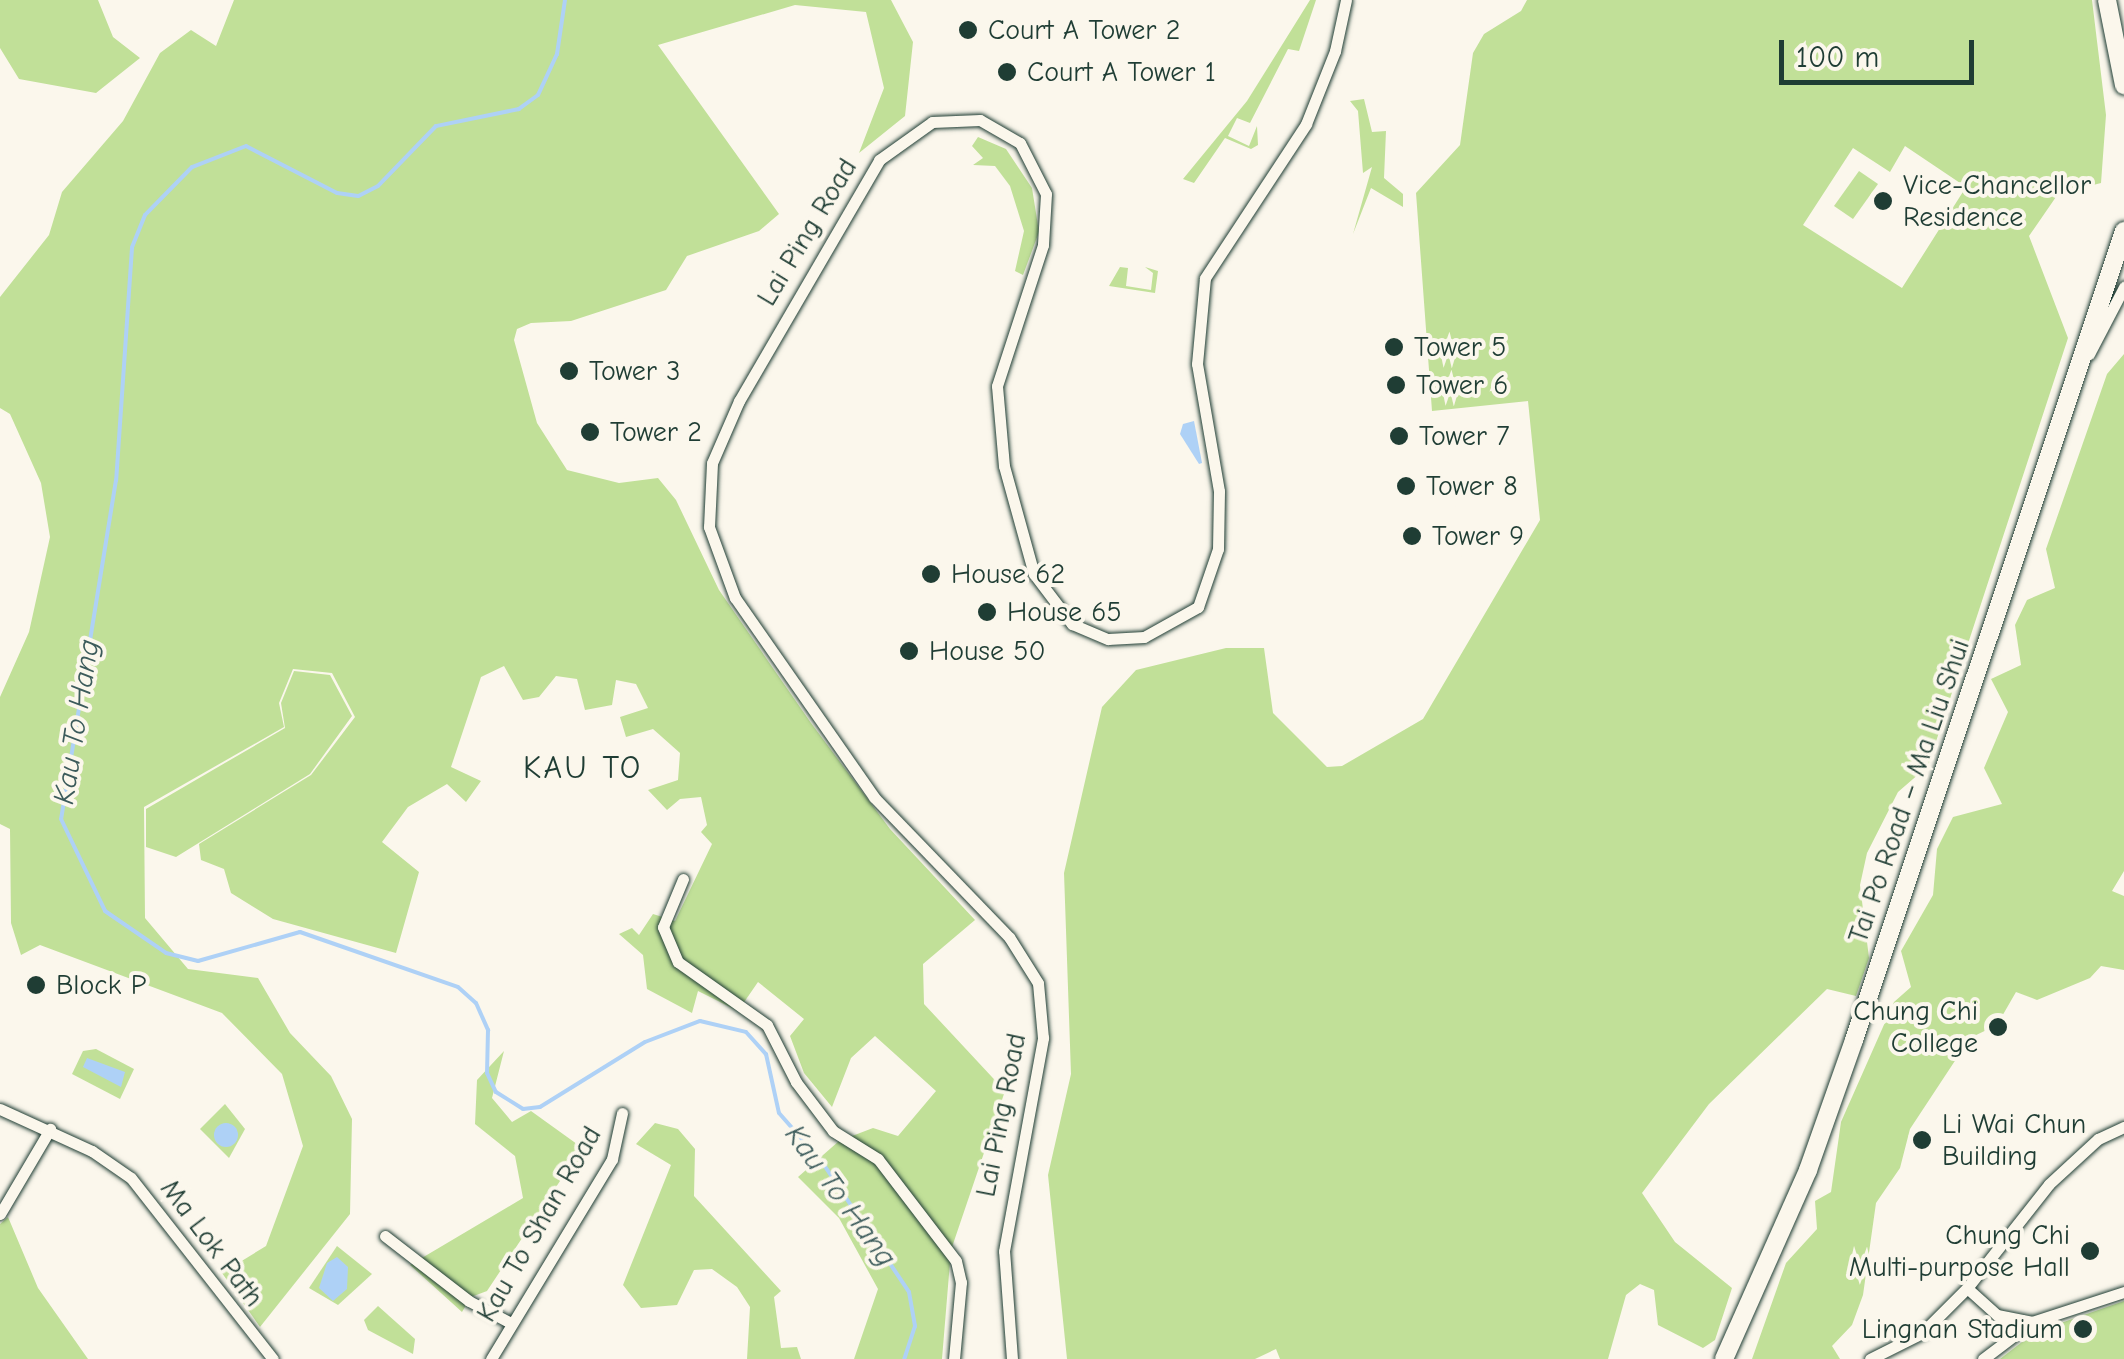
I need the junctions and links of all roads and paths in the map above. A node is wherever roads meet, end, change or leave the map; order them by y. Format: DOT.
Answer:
graph roads {
  1 [pos="1346,0"];
  2 [pos="2107,0"];
  3 [pos="2124,85"];
  4 [pos="2124,231"];
  5 [pos="2124,288"];
  6 [pos="2078,370"];
  7 [pos="683,880"];
  8 [pos="0,1109"];
  9 [pos="622,1113"];
  10 [pos="2124,1127"];
  11 [pos="50,1129"];
  12 [pos="0,1214"];
  13 [pos="385,1236"];
  14 [pos="1967,1288"];
  15 [pos="2124,1292"];
  16 [pos="1997,1315"];
  17 [pos="2032,1322"];
  18 [pos="511,1323"];
  19 [pos="1997,1345"];
  20 [pos="273,1359"];
  21 [pos="491,1359"];
  22 [pos="954,1359"];
  23 [pos="1012,1359"];
  24 [pos="1724,1359"];
  25 [pos="1870,1359"];
  26 [pos="1983,1359"];
  1 -- 23 [label="street, Lai Ping Road"];
  2 -- 3 [label="main road"];
  4 -- 6 [label="main road, Tai Po Road – Ma Liu Shui"];
  5 -- 6 [label="street"];
  6 -- 24 [label="main road, Tai Po Road – Ma Liu Shui"];
  7 -- 22 [label="street"];
  8 -- 11 [label="street, Ma Lok Path"];
  9 -- 18 [label="street, Kau To Shan Road"];
  10 -- 14 [label="street"];
  11 -- 12 [label="street"];
  11 -- 20 [label="street, Ma Lok Path"];
  13 -- 18 [label="street"];
  14 -- 16 [label="street"];
  14 -- 25 [label="street"];
  15 -- 17 [label="street"];
  16 -- 17 [label="street"];
  16 -- 19 [label="street"];
  17 -- 19 [label="street"];
  18 -- 21 [label="street, Kau To Shan Road"];
  19 -- 26 [label="street"];
}
